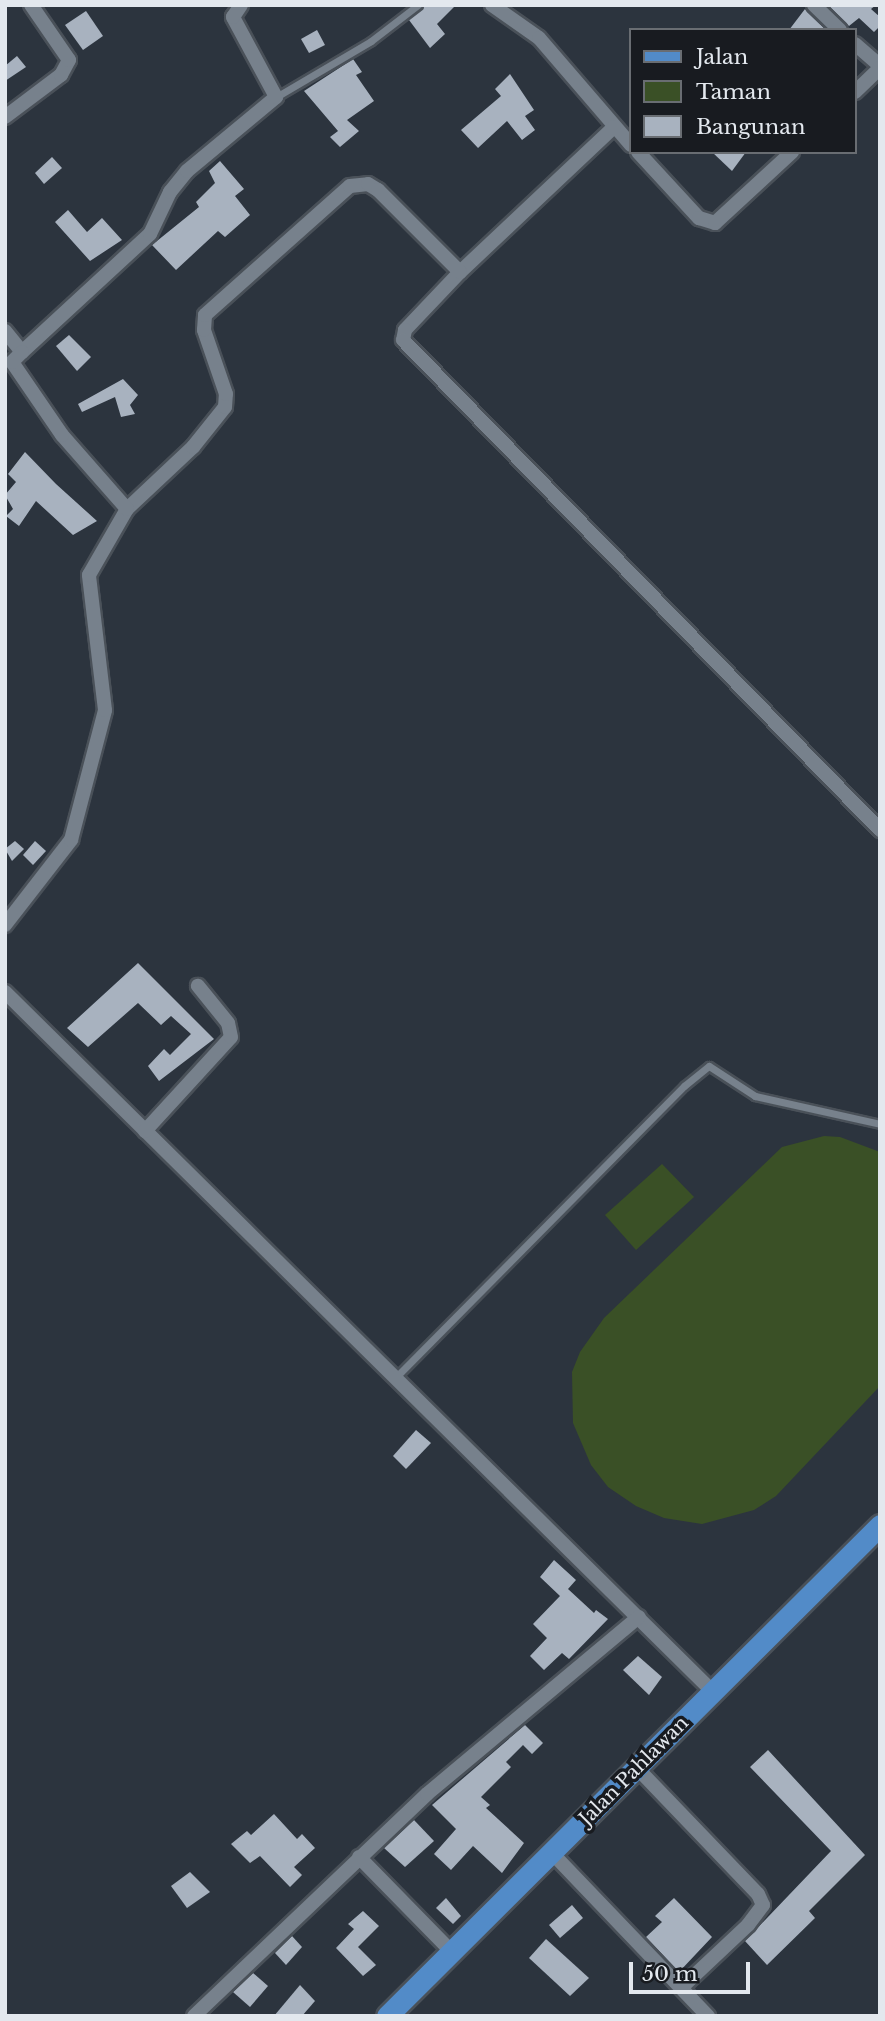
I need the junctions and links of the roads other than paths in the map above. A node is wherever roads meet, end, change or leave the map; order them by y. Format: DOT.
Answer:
graph roads {
  1 [pos="31,5"];
  2 [pos="241,5"];
  3 [pos="418,5"];
  4 [pos="492,5"];
  5 [pos="814,5"];
  6 [pos="838,28"];
  7 [pos="857,46"];
  8 [pos="880,67"];
  9 [pos="857,90"];
  10 [pos="276,97"];
  11 [pos="5,117"];
  12 [pos="614,127"];
  13 [pos="630,144"];
  14 [pos="640,154"];
  15 [pos="790,154"];
  16 [pos="460,272"];
  17 [pos="5,331"];
  18 [pos="13,361"];
  19 [pos="127,509"];
  20 [pos="880,830"];
  21 [pos="5,925"];
  22 [pos="198,986"];
  23 [pos="5,992"];
  24 [pos="880,1124"];
  25 [pos="145,1131"];
  26 [pos="396,1378"];
  27 [pos="880,1525"];
  28 [pos="639,1617"];
  29 [pos="712,1691"];
  30 [pos="638,1769"];
  31 [pos="552,1853"];
  32 [pos="359,1857"];
  33 [pos="452,1952"];
  34 [pos="682,1987"];
  35 [pos="194,2016"];
  36 [pos="387,2016"];
  37 [pos="708,2016"];
  1 -- 11 [label="street"];
  2 -- 10 [label="street"];
  3 -- 10 [label="lane"];
  4 -- 12 [label="street"];
  5 -- 6 [label="street"];
  7 -- 8 [label="street"];
  8 -- 9 [label="street"];
  10 -- 18 [label="street"];
  12 -- 13 [label="street"];
  12 -- 16 [label="street"];
  14 -- 15 [label="street"];
  16 -- 19 [label="street"];
  16 -- 20 [label="street"];
  17 -- 18 [label="street"];
  18 -- 19 [label="street"];
  19 -- 21 [label="street"];
  22 -- 25 [label="street"];
  23 -- 25 [label="street"];
  24 -- 26 [label="lane"];
  25 -- 26 [label="street"];
  26 -- 28 [label="street"];
  27 -- 29 [label="main road, Jalan Pahlawan"];
  28 -- 29 [label="street"];
  28 -- 32 [label="street"];
  29 -- 30 [label="main road, Jalan Pahlawan"];
  30 -- 31 [label="main road, Jalan Pahlawan"];
  30 -- 34 [label="street"];
  31 -- 33 [label="main road, Jalan Pahlawan"];
  31 -- 34 [label="street"];
  32 -- 33 [label="street"];
  32 -- 35 [label="street"];
  33 -- 36 [label="main road, Jalan Pahlawan"];
  34 -- 37 [label="street"];
}
